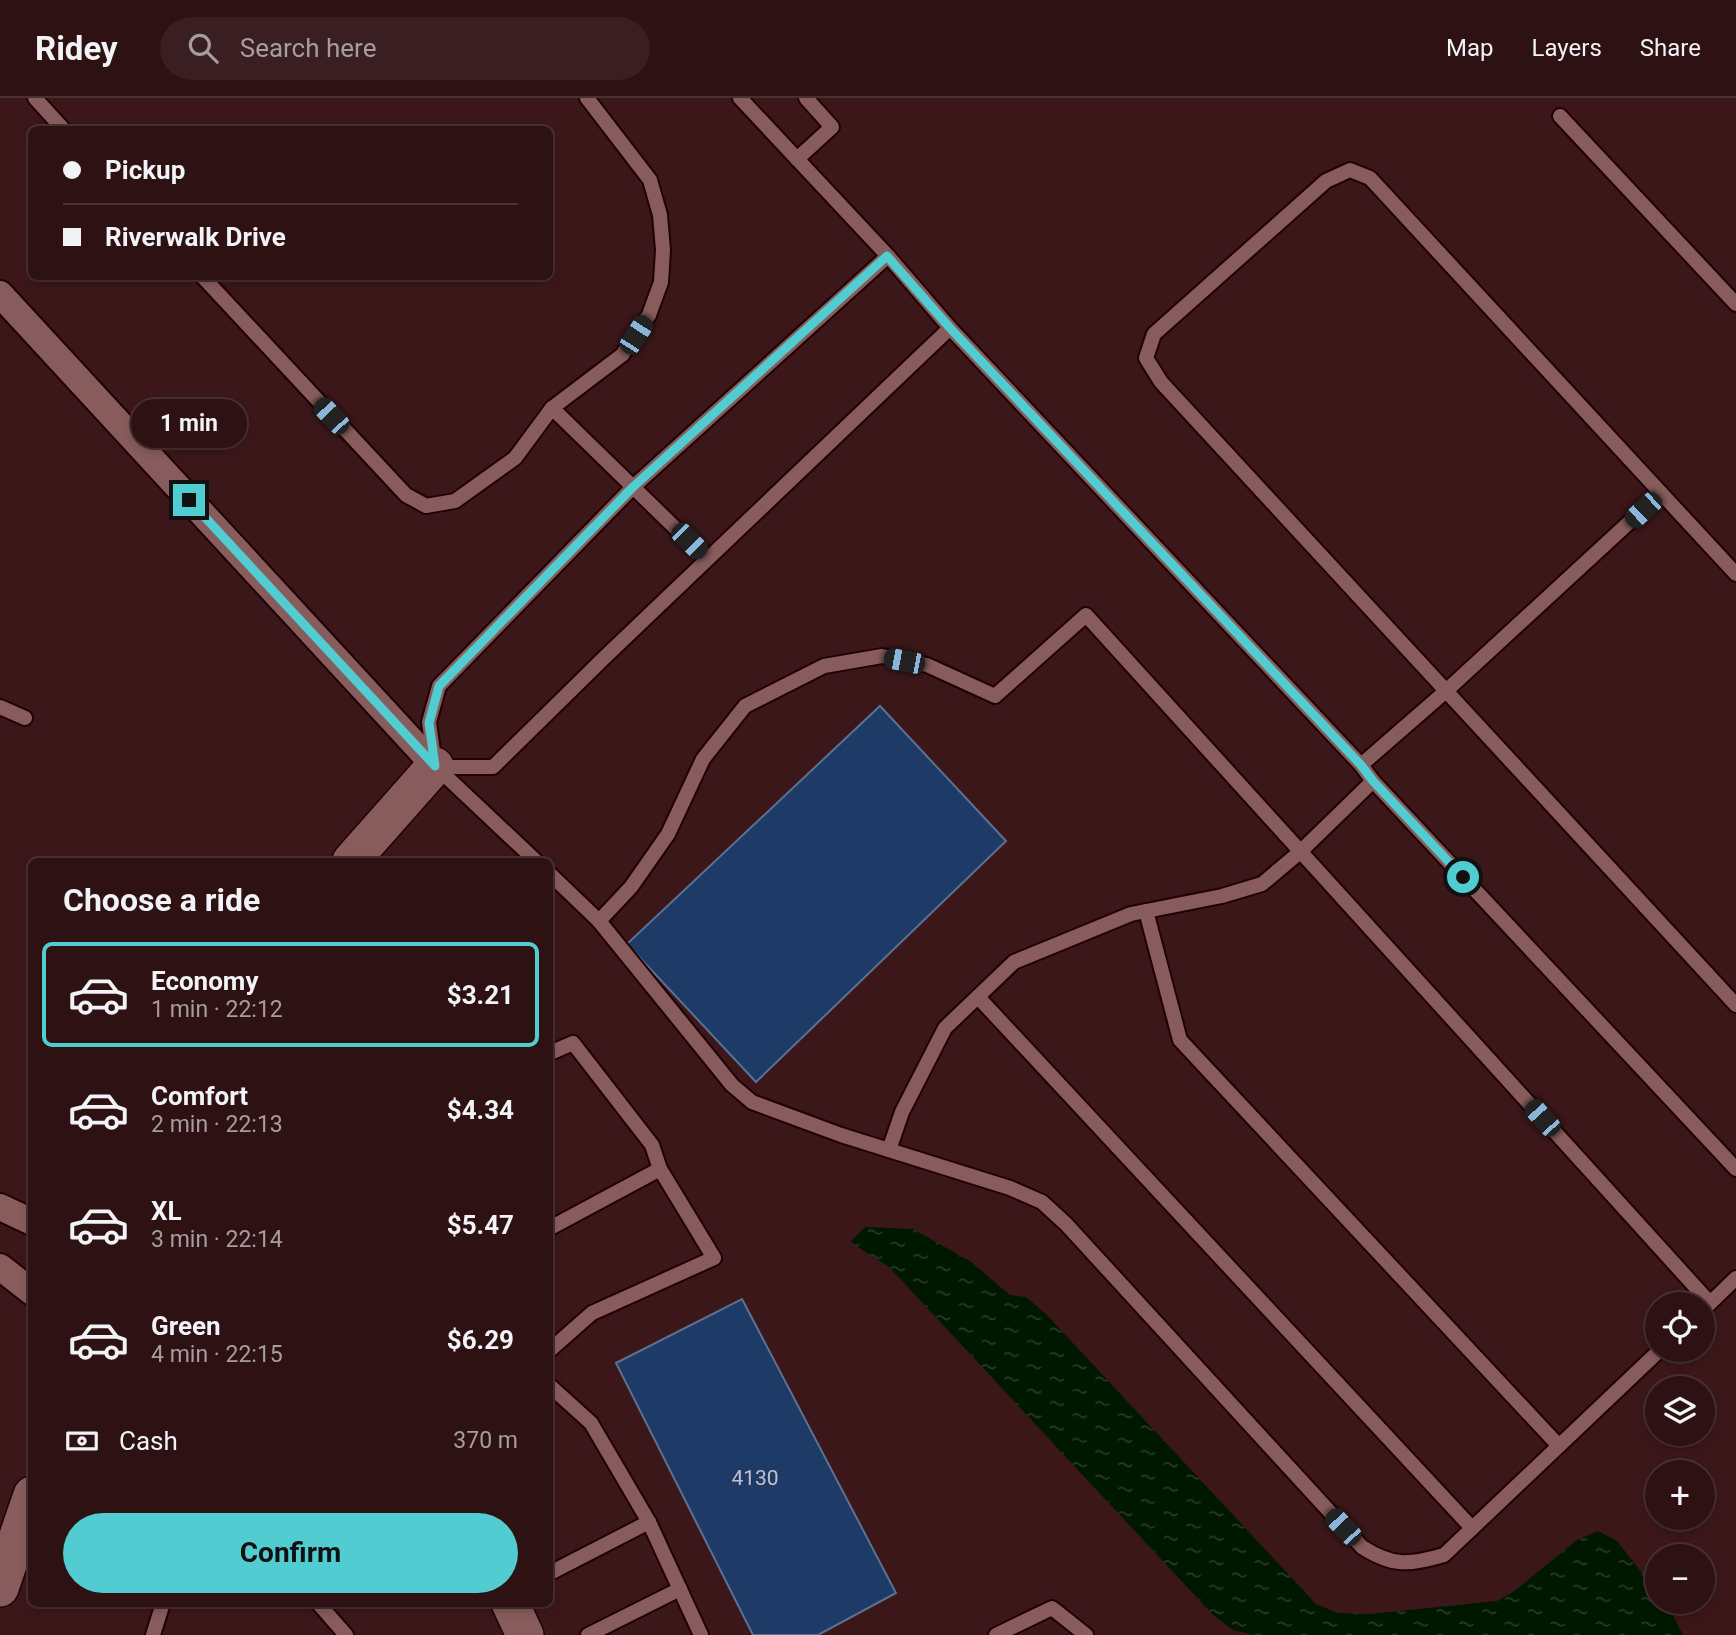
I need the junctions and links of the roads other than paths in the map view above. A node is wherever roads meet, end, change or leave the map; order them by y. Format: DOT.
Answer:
graph roads {
  1 [pos="35,98"];
  2 [pos="587,98"];
  3 [pos="740,98"];
  4 [pos="806,98"];
  5 [pos="1560,116"];
  6 [pos="60,126"];
  7 [pos="797,159"];
  8 [pos="887,256"];
  9 [pos="206,280"];
  10 [pos="0,295"];
  11 [pos="1736,303"];
  12 [pos="950,328"];
  13 [pos="552,408"];
  14 [pos="633,487"];
  15 [pos="1661,493"];
  16 [pos="707,559"];
  17 [pos="1736,574"];
  18 [pos="1446,691"];
  19 [pos="0,707"];
  20 [pos="24,718"];
  21 [pos="1361,765"];
  22 [pos="435,766"];
  23 [pos="1373,781"];
  24 [pos="1300,852"];
  25 [pos="354,858"];
  26 [pos="533,858"];
  27 [pos="553,877"];
  28 [pos="1146,911"];
  29 [pos="599,920"];
  30 [pos="978,997"];
  31 [pos="1736,1005"];
  32 [pos="553,1053"];
  33 [pos="889,1150"];
  34 [pos="660,1168"];
  35 [pos="1736,1169"];
  36 [pos="0,1207"];
  37 [pos="28,1220"];
  38 [pos="553,1225"];
  39 [pos="0,1268"];
  40 [pos="1736,1278"];
  41 [pos="28,1289"];
  42 [pos="1693,1292"];
  43 [pos="1715,1298"];
  44 [pos="553,1347"];
  45 [pos="1647,1362"];
  46 [pos="553,1389"];
  47 [pos="1559,1446"];
  48 [pos="28,1507"];
  49 [pos="649,1522"];
  50 [pos="1472,1528"];
  51 [pos="553,1571"];
  52 [pos="0,1588"];
  53 [pos="680,1589"];
  54 [pos="162,1607"];
  55 [pos="322,1607"];
  56 [pos="512,1607"];
  57 [pos="153,1635"];
  58 [pos="346,1635"];
  59 [pos="525,1635"];
  60 [pos="588,1635"];
  61 [pos="701,1635"];
  62 [pos="996,1635"];
  63 [pos="1086,1635"];
  1 -- 6 [label="lane"];
  2 -- 13 [label="lane"];
  3 -- 7 [label="lane"];
  4 -- 7 [label="lane"];
  5 -- 11 [label="lane"];
  7 -- 8 [label="lane"];
  8 -- 12 [label="lane"];
  8 -- 14 [label="lane"];
  9 -- 13 [label="lane"];
  10 -- 22 [label="street"];
  12 -- 16 [label="lane"];
  12 -- 21 [label="lane"];
  13 -- 14 [label="lane"];
  14 -- 16 [label="lane"];
  14 -- 22 [label="lane"];
  15 -- 17 [label="lane"];
  15 -- 18 [label="lane"];
  15 -- 18 [label="lane"];
  16 -- 22 [label="lane"];
  18 -- 21 [label="lane"];
  18 -- 31 [label="lane"];
  19 -- 20 [label="lane"];
  21 -- 23 [label="lane"];
  22 -- 25 [label="street"];
  22 -- 26 [label="lane"];
  23 -- 24 [label="lane"];
  23 -- 35 [label="lane"];
  24 -- 28 [label="lane"];
  24 -- 29 [label="lane"];
  24 -- 42 [label="lane"];
  27 -- 29 [label="lane"];
  28 -- 30 [label="lane"];
  28 -- 47 [label="lane"];
  29 -- 33 [label="lane"];
  30 -- 33 [label="lane"];
  30 -- 50 [label="lane"];
  32 -- 34 [label="lane"];
  33 -- 50 [label="lane"];
  34 -- 38 [label="lane"];
  34 -- 44 [label="lane"];
  36 -- 37 [label="street"];
  39 -- 41 [label="street"];
  40 -- 43 [label="lane"];
  45 -- 47 [label="lane"];
  46 -- 49 [label="lane"];
  47 -- 50 [label="lane"];
  48 -- 52 [label="street"];
  49 -- 51 [label="lane"];
  49 -- 53 [label="lane"];
  53 -- 60 [label="lane"];
  53 -- 61 [label="lane"];
  54 -- 57 [label="lane"];
  55 -- 58 [label="lane"];
  56 -- 59 [label="street"];
  62 -- 63 [label="lane"];
}
